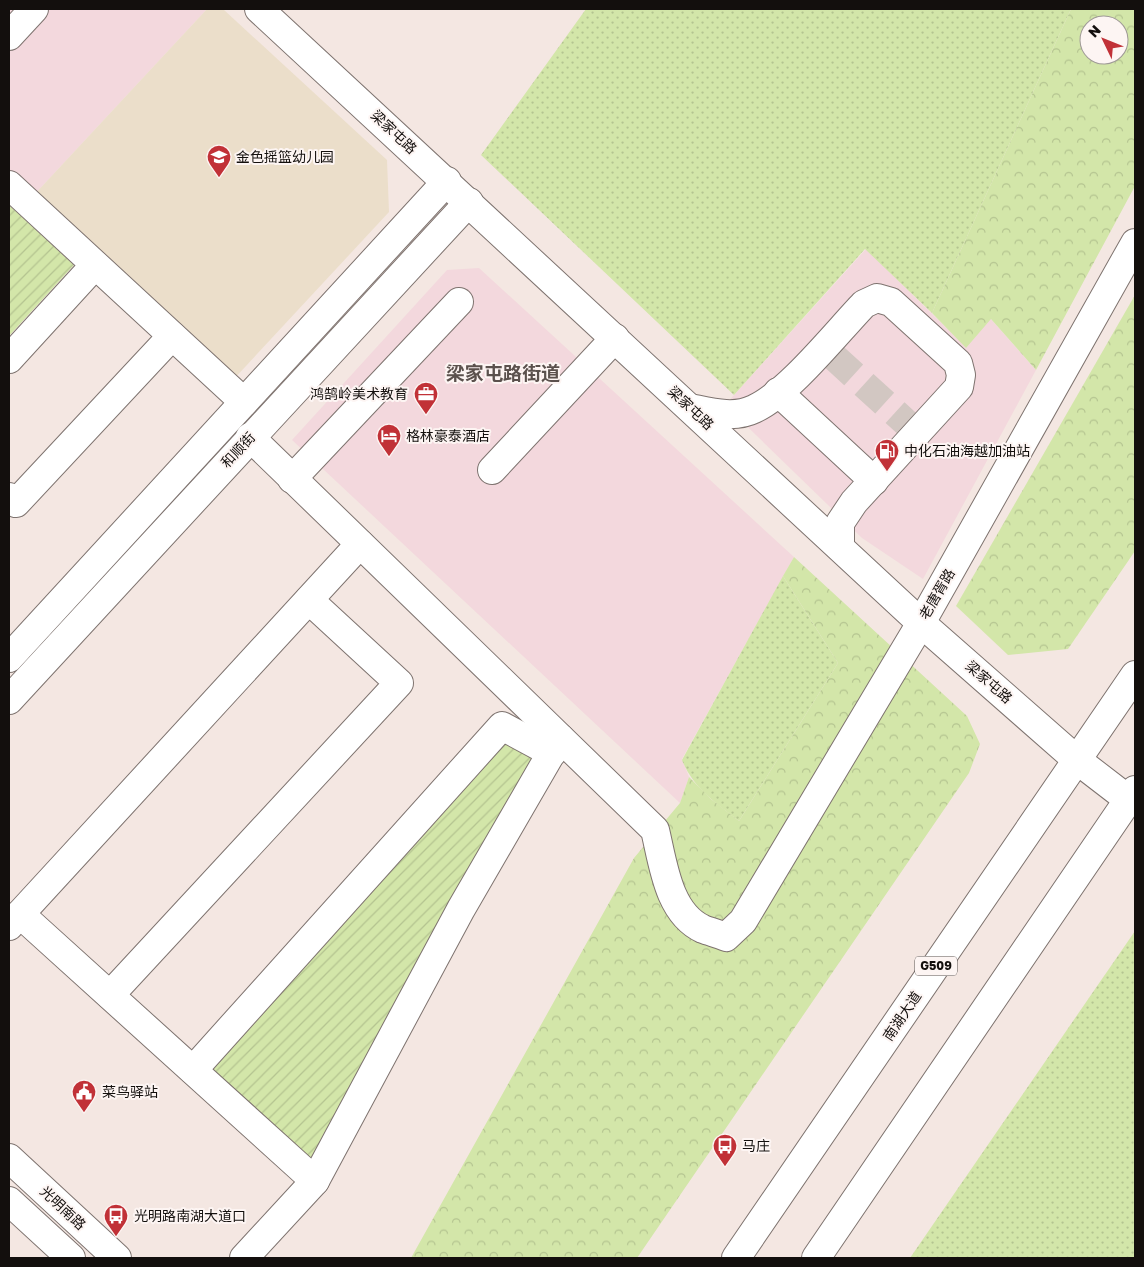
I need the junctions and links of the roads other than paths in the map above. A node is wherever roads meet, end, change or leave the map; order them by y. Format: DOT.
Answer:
graph roads {
  1 [pos="34,9"];
  2 [pos="259,9"];
  3 [pos="9,36"];
  4 [pos="447,182"];
  5 [pos="9,185"];
  6 [pos="469,202"];
  7 [pos="1135,243"];
  8 [pos="95,265"];
  9 [pos="459,302"];
  10 [pos="172,336"];
  11 [pos="615,338"];
  12 [pos="9,359"];
  13 [pos="778,392"];
  14 [pos="244,402"];
  15 [pos="690,408"];
  16 [pos="250,437"];
  17 [pos="492,470"];
  18 [pos="292,478"];
  19 [pos="874,481"];
  20 [pos="9,497"];
  21 [pos="360,544"];
  22 [pos="840,547"];
  23 [pos="309,600"];
  24 [pos="922,623"];
  25 [pos="9,658"];
  26 [pos="1135,675"];
  27 [pos="9,700"];
  28 [pos="556,746"];
  29 [pos="1077,760"];
  30 [pos="1132,795"];
  31 [pos="15,920"];
  32 [pos="110,995"];
  33 [pos="193,1070"];
  34 [pos="9,1158"];
  35 [pos="315,1181"];
  36 [pos="9,1201"];
  37 [pos="71,1258"];
  38 [pos="116,1258"];
  39 [pos="244,1258"];
  40 [pos="736,1258"];
  41 [pos="816,1258"];
  1 -- 3 [label="main road"];
  2 -- 4 [label="main road, 梁家屯路"];
  4 -- 6 [label="main road, 梁家屯路"];
  4 -- 14 [label="main road, 和顺街"];
  5 -- 8 [label="main road"];
  6 -- 11 [label="main road, 梁家屯路"];
  6 -- 16 [label="main road, 和顺街"];
  7 -- 24 [label="main road, 老唐胥路"];
  8 -- 10 [label="main road"];
  8 -- 12 [label="main road"];
  9 -- 18 [label="main road"];
  10 -- 14 [label="main road"];
  10 -- 20 [label="main road"];
  11 -- 15 [label="main road, 梁家屯路"];
  11 -- 17 [label="main road"];
  13 -- 15 [label="main road"];
  13 -- 19 [label="main road"];
  13 -- 19 [label="main road"];
  14 -- 25 [label="main road, 和顺街"];
  15 -- 22 [label="main road, 梁家屯路"];
  16 -- 18 [label="main road"];
  16 -- 27 [label="main road, 和顺街"];
  18 -- 21 [label="main road"];
  19 -- 22 [label="main road"];
  21 -- 23 [label="main road"];
  21 -- 28 [label="main road"];
  22 -- 24 [label="main road, 梁家屯路"];
  23 -- 31 [label="main road"];
  23 -- 32 [label="main road"];
  24 -- 28 [label="main road, 老唐胥路"];
  24 -- 29 [label="main road, 梁家屯路"];
  26 -- 29 [label="main road, 南湖大道 / G509"];
  28 -- 33 [label="main road"];
  28 -- 35 [label="main road"];
  29 -- 30 [label="main road, 梁家屯路"];
  29 -- 40 [label="main road, 南湖大道 / G509"];
  30 -- 41 [label="main road"];
  31 -- 32 [label="main road"];
  32 -- 33 [label="main road"];
  33 -- 35 [label="main road"];
  34 -- 38 [label="main road, 光明南路"];
  35 -- 39 [label="main road"];
  36 -- 37 [label="main road"];
}
